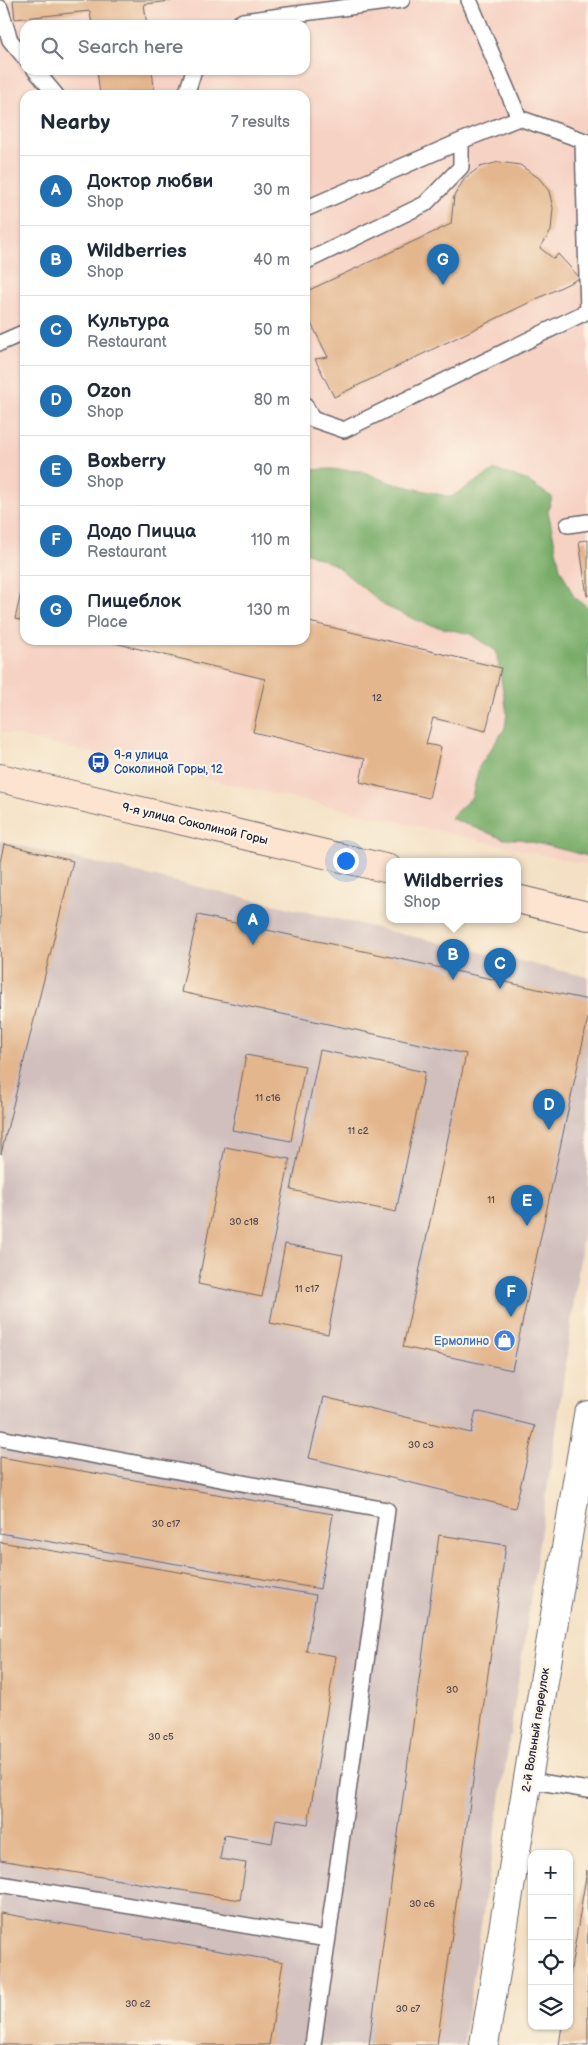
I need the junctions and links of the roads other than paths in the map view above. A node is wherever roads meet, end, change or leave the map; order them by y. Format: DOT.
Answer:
graph roads {
  1 [pos="402,0"];
  2 [pos="469,0"];
  3 [pos="0,8"];
  4 [pos="251,20"];
  5 [pos="20,52"];
  6 [pos="39,75"];
  7 [pos="192,75"];
  8 [pos="52,90"];
  9 [pos="188,90"];
  10 [pos="519,118"];
  11 [pos="461,141"];
  12 [pos="586,142"];
  13 [pos="310,207"];
  14 [pos="310,260"];
  15 [pos="20,334"];
  16 [pos="0,342"];
  17 [pos="310,415"];
  18 [pos="588,522"];
  19 [pos="568,525"];
  20 [pos="0,778"];
  21 [pos="386,868"];
  22 [pos="521,900"];
  23 [pos="588,916"];
  24 [pos="587,1430"];
  25 [pos="0,1438"];
  26 [pos="528,1780"];
  27 [pos="588,1790"];
  28 [pos="0,1884"];
  29 [pos="327,1939"];
  30 [pos="313,2045"];
  31 [pos="484,2045"];
  1 -- 4 [label="lane"];
  2 -- 10 [label="lane"];
  3 -- 5 [label="lane"];
  6 -- 8 [label="lane"];
  7 -- 9 [label="lane"];
  10 -- 11 [label="lane"];
  10 -- 12 [label="lane"];
  11 -- 13 [label="lane"];
  11 -- 14 [label="lane"];
  12 -- 17 [label="lane"];
  15 -- 16 [label="lane"];
  18 -- 19 [label="lane"];
  20 -- 21 [label="street, 9-я улица Соколиной Горы"];
  22 -- 23 [label="street"];
  24 -- 26 [label="street, 2-й Вольный переулок"];
  25 -- 29 [label="lane"];
  26 -- 27 [label="lane"];
  26 -- 31 [label="street, 2-й Вольный переулок"];
  28 -- 29 [label="lane"];
  29 -- 30 [label="lane"];
}
